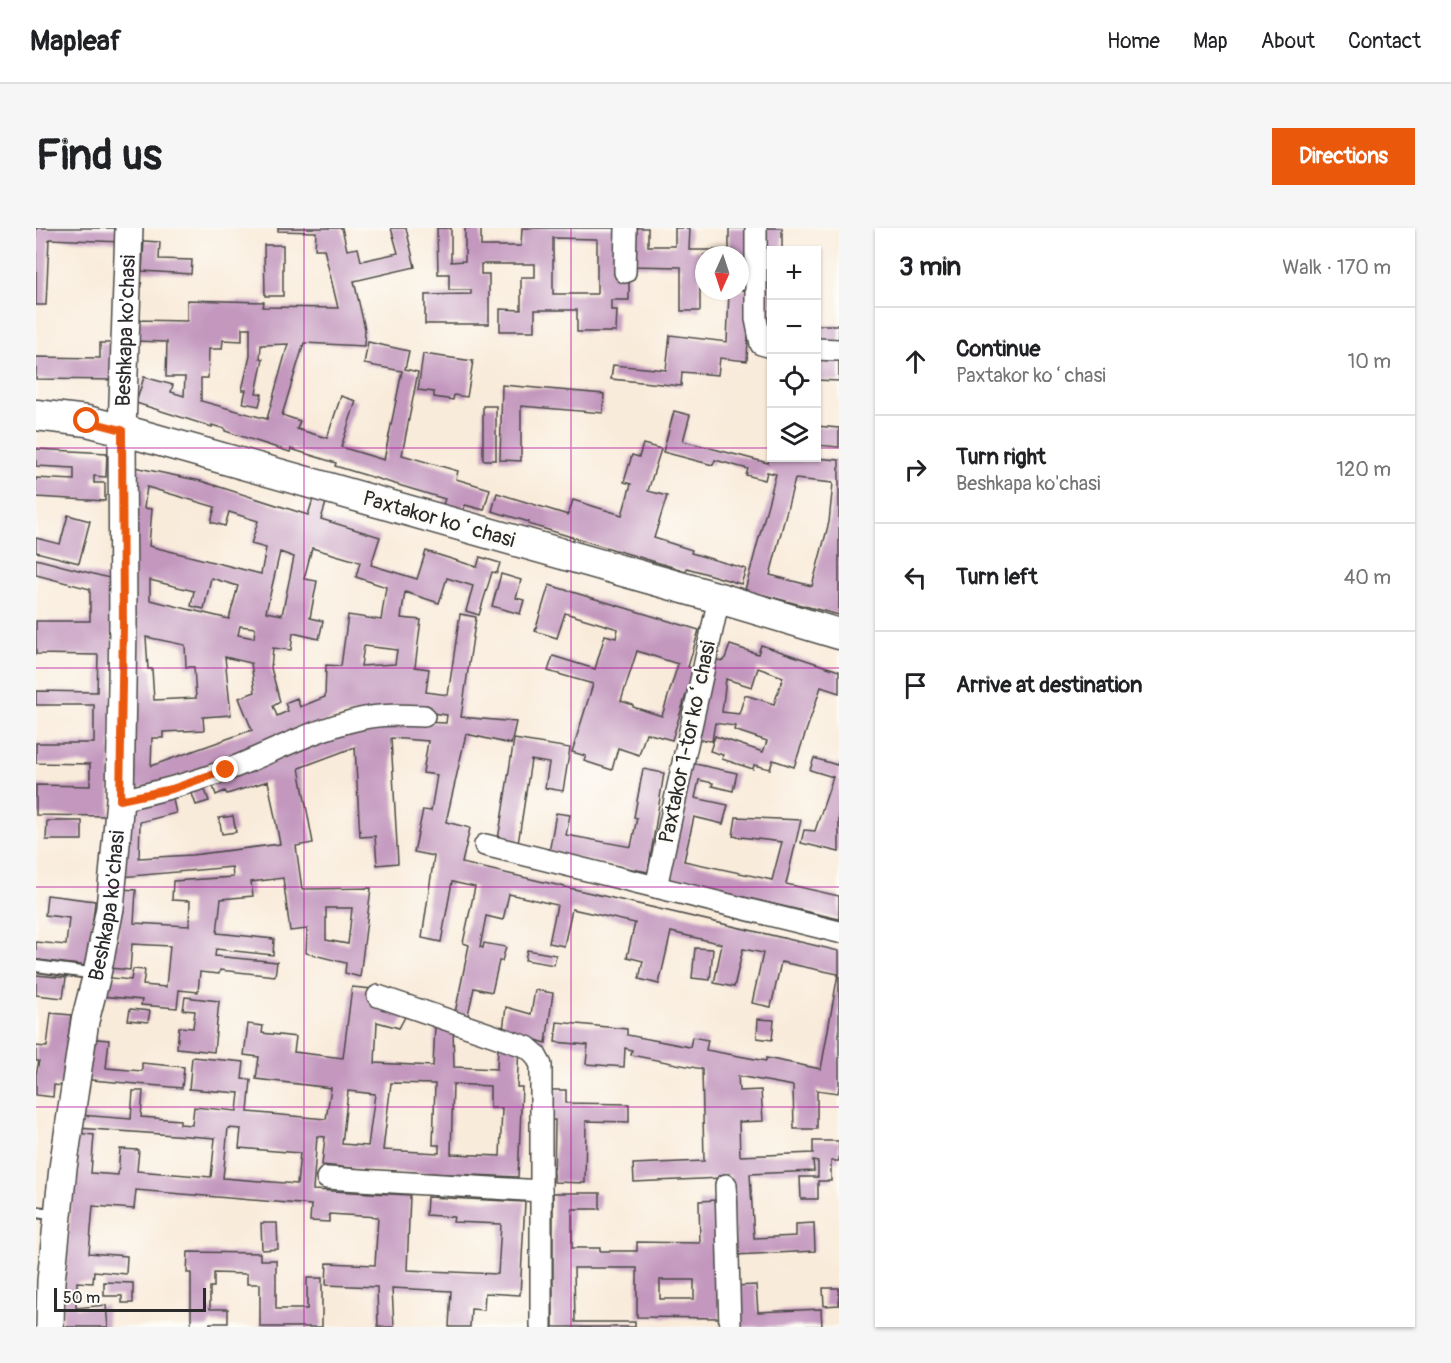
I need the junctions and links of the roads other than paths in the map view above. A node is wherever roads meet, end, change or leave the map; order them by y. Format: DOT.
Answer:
graph roads {
  1 [pos="129,228"];
  2 [pos="626,228"];
  3 [pos="756,228"];
  4 [pos="625,272"];
  5 [pos="767,346"];
  6 [pos="821,349"];
  7 [pos="839,350"];
  8 [pos="36,415"];
  9 [pos="122,430"];
  10 [pos="719,598"];
  11 [pos="839,634"];
  12 [pos="424,716"];
  13 [pos="120,800"];
  14 [pos="485,845"];
  15 [pos="656,887"];
  16 [pos="839,932"];
  17 [pos="36,966"];
  18 [pos="98,974"];
  19 [pos="378,996"];
  20 [pos="327,1178"];
  21 [pos="726,1185"];
  22 [pos="541,1191"];
  23 [pos="47,1214"];
  24 [pos="50,1327"];
  25 [pos="541,1327"];
  26 [pos="730,1327"];
  1 -- 9 [label="street, Beshkapa ko'chasi"];
  2 -- 4 [label="street"];
  3 -- 5 [label="street"];
  6 -- 7 [label="street"];
  8 -- 9 [label="main road, Paxtakor koʻchasi"];
  9 -- 10 [label="main road, Paxtakor koʻchasi"];
  9 -- 13 [label="street, Beshkapa ko'chasi"];
  10 -- 11 [label="main road, Paxtakor koʻchasi"];
  10 -- 15 [label="street, Paxtakor 1-tor koʻchasi"];
  12 -- 13 [label="street"];
  13 -- 18 [label="street, Beshkapa ko'chasi"];
  14 -- 15 [label="street"];
  15 -- 16 [label="street"];
  17 -- 18 [label="lane"];
  18 -- 23 [label="street, Beshkapa ko'chasi"];
  19 -- 22 [label="street"];
  20 -- 22 [label="street"];
  21 -- 26 [label="street"];
  22 -- 25 [label="street"];
  23 -- 24 [label="street, Beshkapa ko'chasi"];
}
